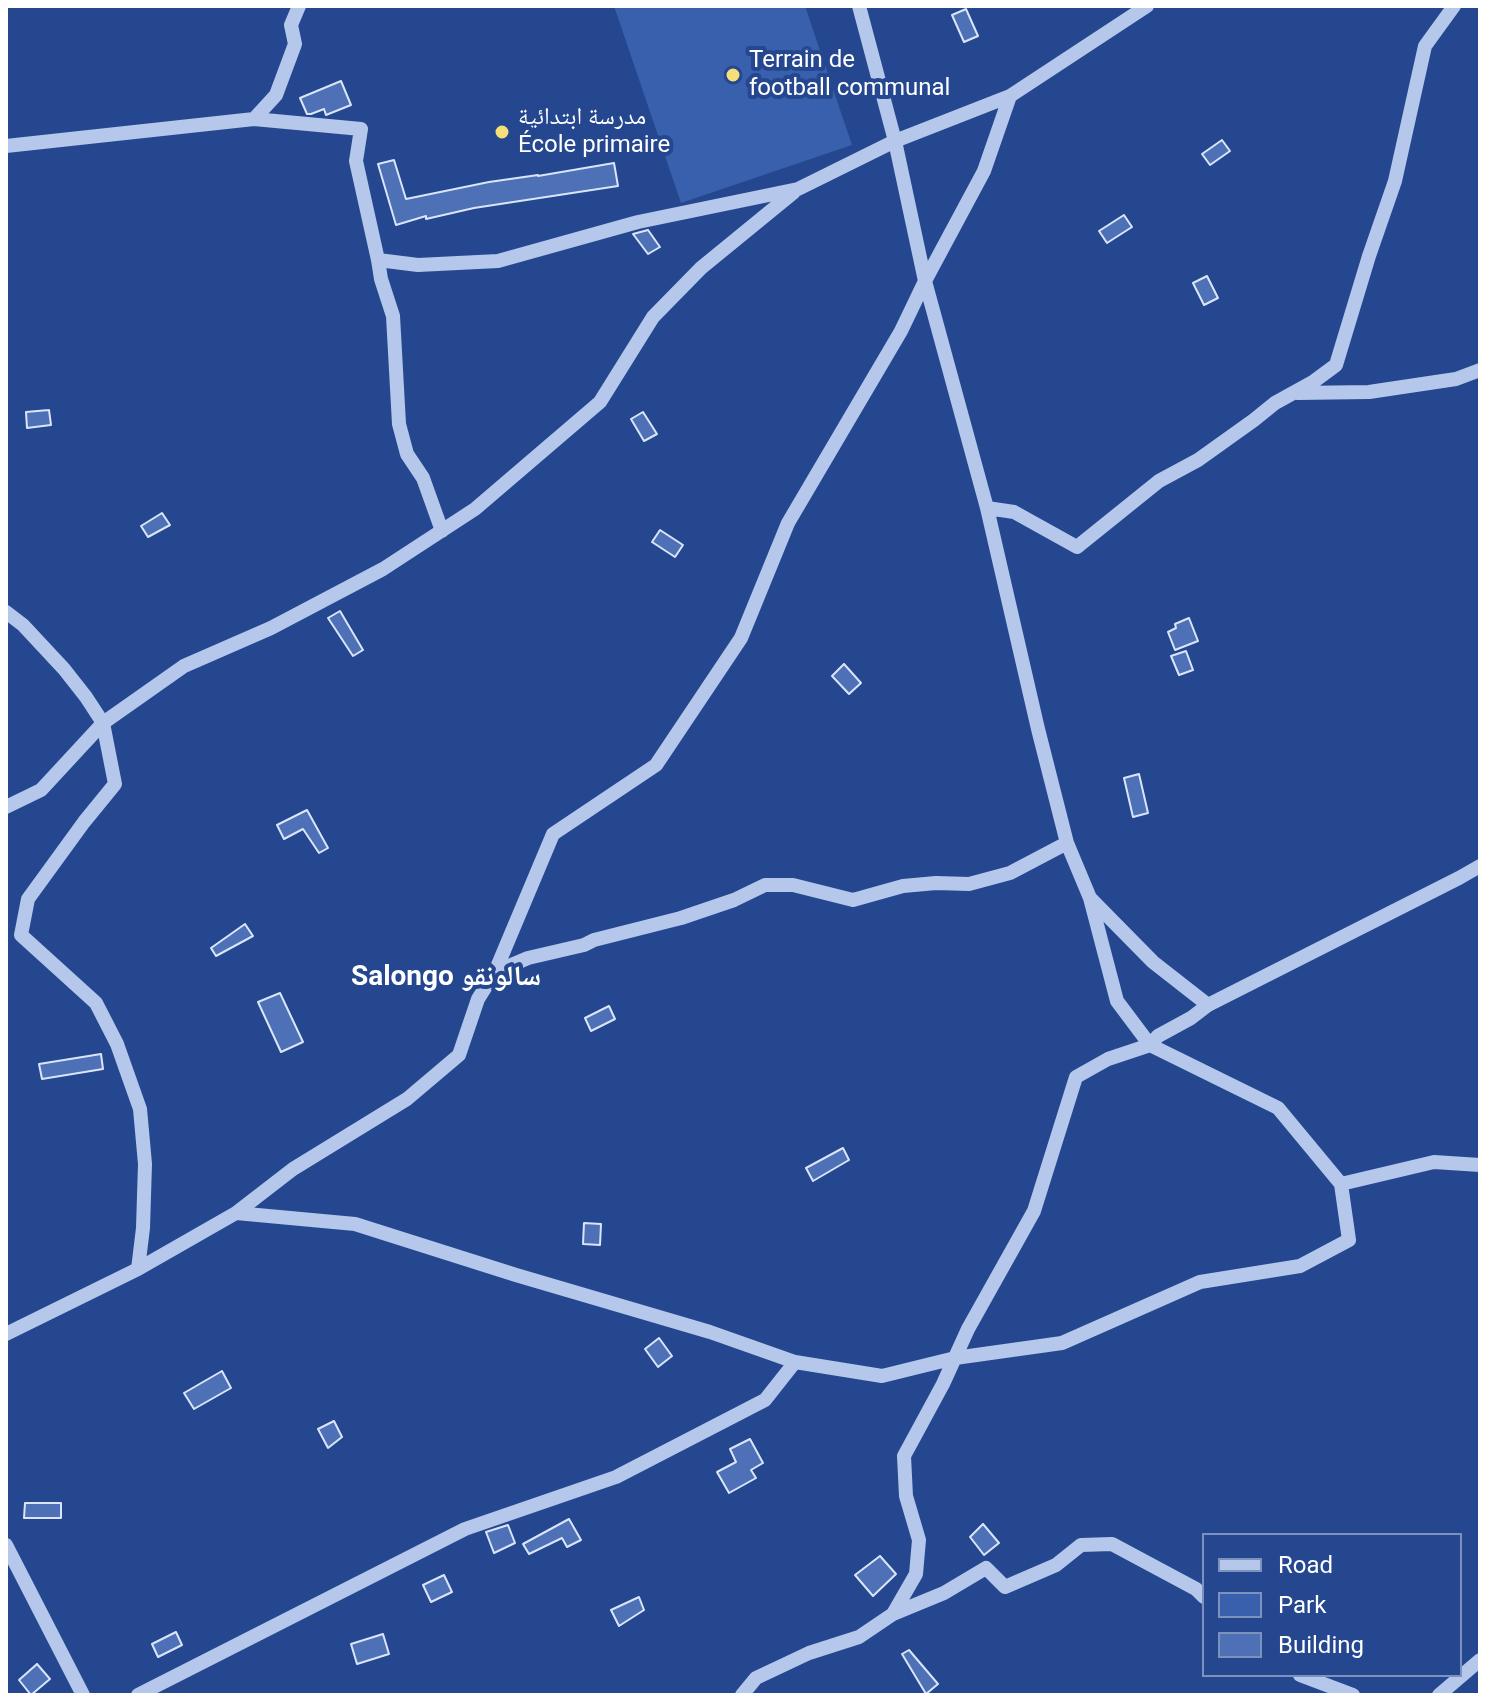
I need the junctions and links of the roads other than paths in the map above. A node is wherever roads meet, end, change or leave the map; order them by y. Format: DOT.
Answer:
graph roads {
  1 [pos="299,6"];
  2 [pos="859,6"];
  3 [pos="1147,6"];
  4 [pos="1454,6"];
  5 [pos="1010,96"];
  6 [pos="254,119"];
  7 [pos="895,141"];
  8 [pos="6,146"];
  9 [pos="798,189"];
  10 [pos="378,260"];
  11 [pos="925,281"];
  12 [pos="1480,370"];
  13 [pos="1292,393"];
  14 [pos="987,508"];
  15 [pos="442,531"];
  16 [pos="6,612"];
  17 [pos="103,723"];
  18 [pos="6,807"];
  19 [pos="1067,843"];
  20 [pos="1480,866"];
  21 [pos="1090,898"];
  22 [pos="495,972"];
  23 [pos="1208,1005"];
  24 [pos="1150,1045"];
  25 [pos="1480,1165"];
  26 [pos="1341,1184"];
  27 [pos="236,1213"];
  28 [pos="138,1269"];
  29 [pos="6,1334"];
  30 [pos="955,1358"];
  31 [pos="795,1362"];
  32 [pos="6,1545"];
  33 [pos="1202,1595"];
  34 [pos="893,1614"];
  35 [pos="1480,1660"];
  36 [pos="1462,1675"];
  37 [pos="1305,1677"];
  38 [pos="1460,1677"];
  39 [pos="83,1695"];
  40 [pos="138,1695"];
  41 [pos="742,1695"];
  42 [pos="1353,1695"];
  43 [pos="1439,1695"];
  1 -- 6 [label="street"];
  2 -- 7 [label="street"];
  3 -- 5 [label="street"];
  4 -- 13 [label="street"];
  5 -- 7 [label="street"];
  5 -- 11 [label="street"];
  6 -- 8 [label="street"];
  6 -- 10 [label="street"];
  7 -- 9 [label="street"];
  7 -- 11 [label="street"];
  9 -- 10 [label="street"];
  9 -- 15 [label="street"];
  10 -- 15 [label="street"];
  11 -- 14 [label="street"];
  11 -- 22 [label="street"];
  12 -- 13 [label="street"];
  13 -- 14 [label="street"];
  14 -- 19 [label="street"];
  15 -- 17 [label="street"];
  16 -- 17 [label="street"];
  17 -- 18 [label="street"];
  17 -- 28 [label="street"];
  19 -- 21 [label="street"];
  19 -- 22 [label="street"];
  20 -- 23 [label="street"];
  21 -- 23 [label="street"];
  21 -- 24 [label="street"];
  22 -- 27 [label="street"];
  23 -- 24 [label="street"];
  24 -- 26 [label="street"];
  24 -- 30 [label="street"];
  25 -- 26 [label="street"];
  26 -- 30 [label="street"];
  27 -- 28 [label="street"];
  27 -- 31 [label="street"];
  28 -- 29 [label="street"];
  30 -- 31 [label="street"];
  30 -- 34 [label="street"];
  31 -- 40 [label="street"];
  32 -- 39 [label="street"];
  33 -- 34 [label="street"];
  34 -- 41 [label="street"];
  35 -- 36 [label="street"];
  37 -- 42 [label="street"];
  38 -- 43 [label="street"];
}
